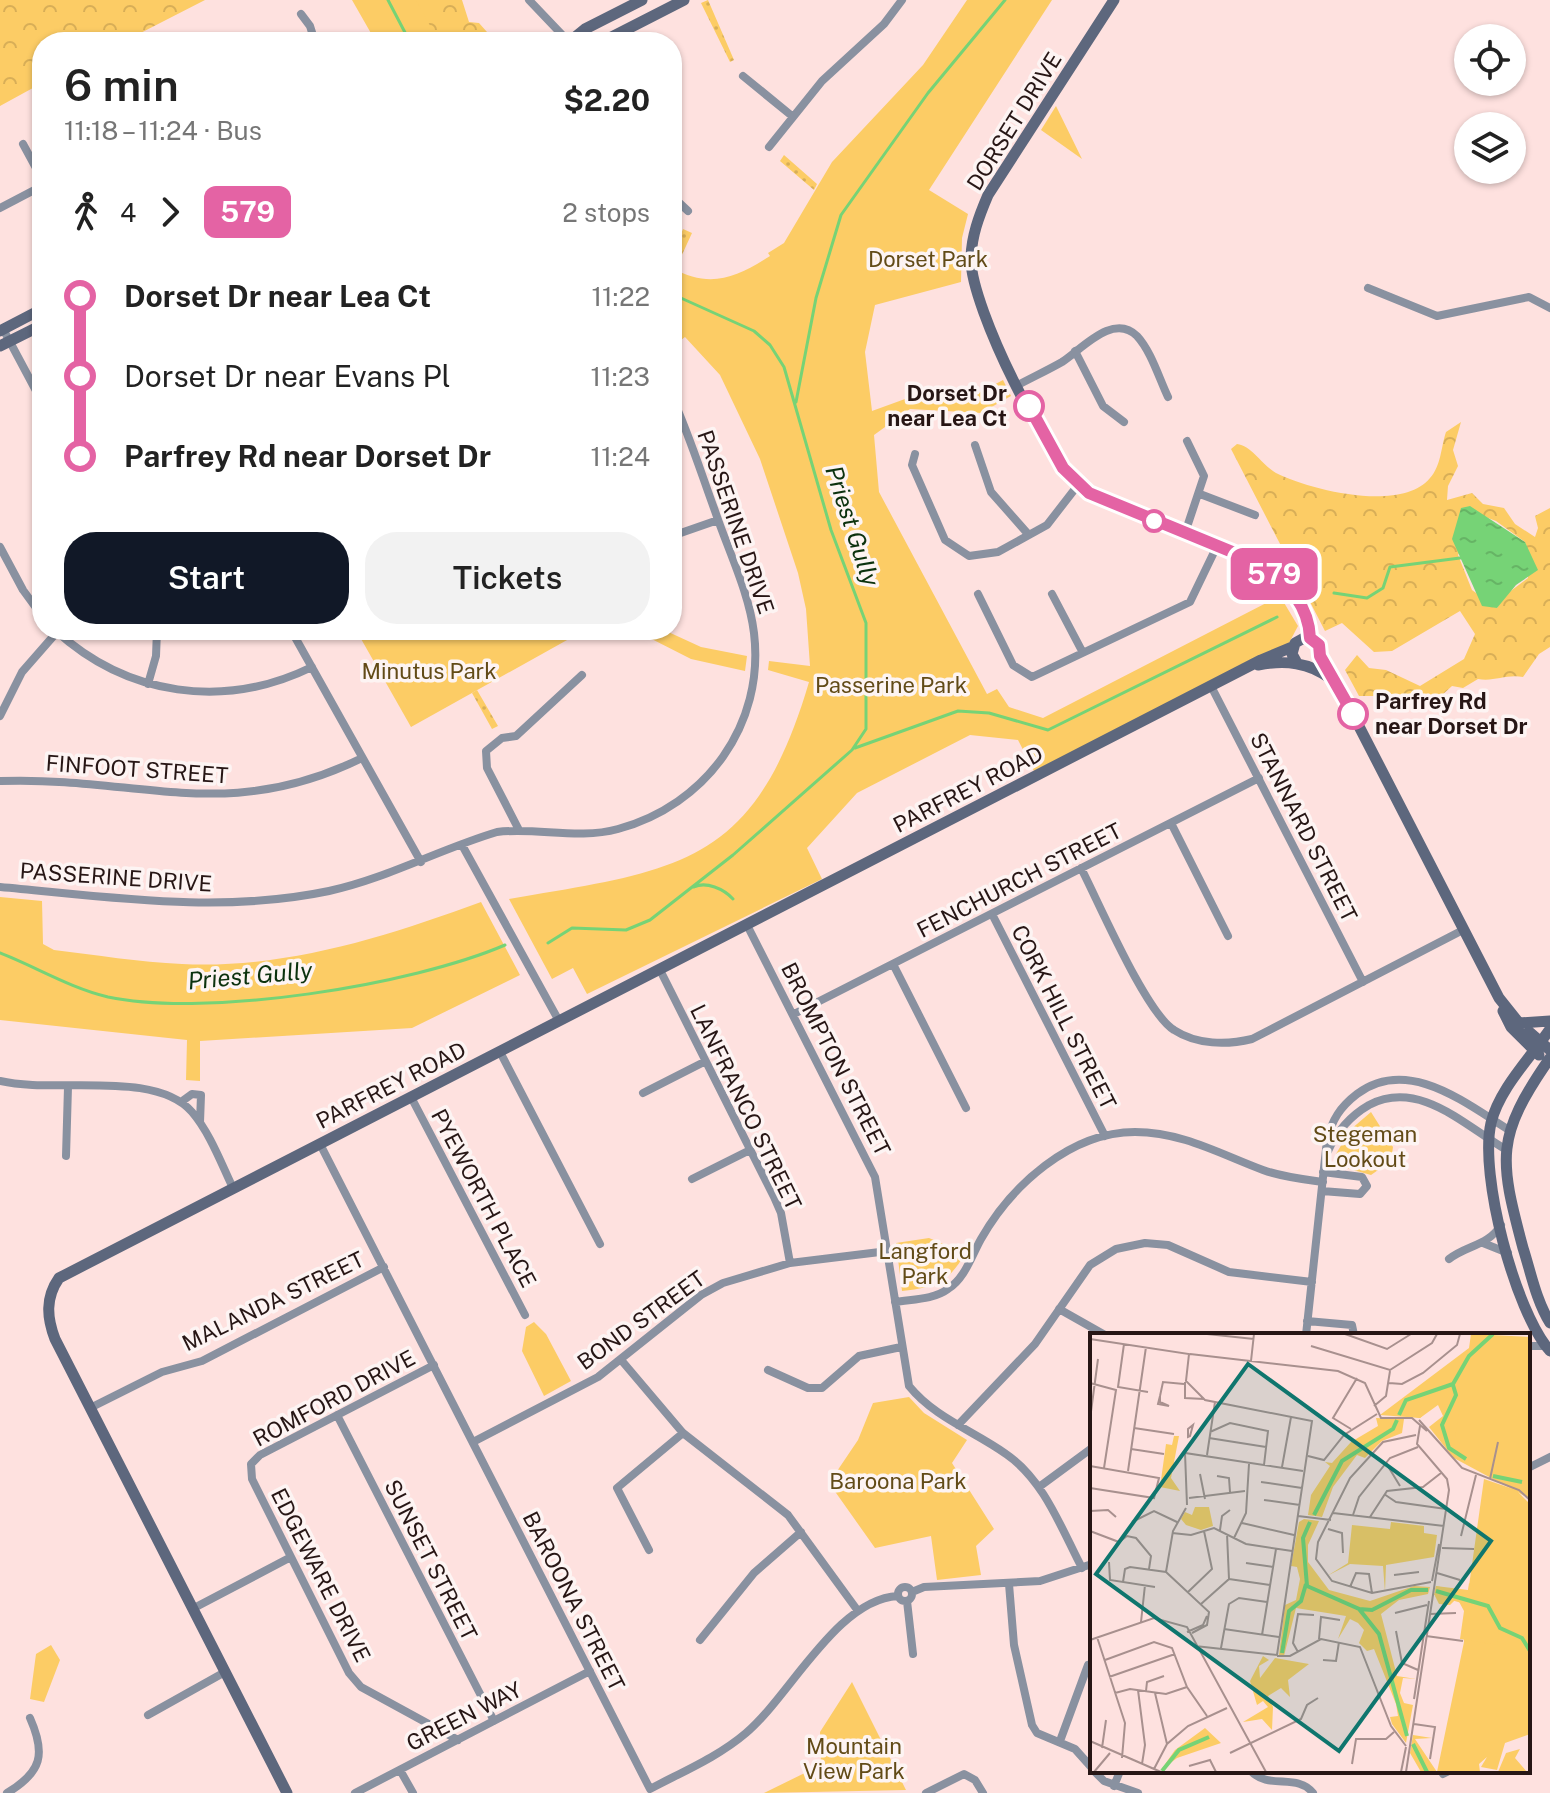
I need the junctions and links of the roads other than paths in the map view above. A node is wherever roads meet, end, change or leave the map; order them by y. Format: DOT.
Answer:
graph roads {
  1 [pos="529,0"];
  2 [pos="642,0"];
  3 [pos="684,0"];
  4 [pos="902,0"];
  5 [pos="1114,0"];
  6 [pos="301,14"];
  7 [pos="312,32"];
  8 [pos="559,32"];
  9 [pos="581,32"];
  10 [pos="622,32"];
  11 [pos="743,76"];
  12 [pos="792,116"];
  13 [pos="23,144"];
  14 [pos="769,147"];
  15 [pos="32,161"];
  16 [pos="32,191"];
  17 [pos="682,205"];
  18 [pos="0,208"];
  19 [pos="688,211"];
  20 [pos="1368,288"];
  21 [pos="1550,308"];
  22 [pos="32,314"];
  23 [pos="1,330"];
  24 [pos="32,330"];
  25 [pos="5,344"];
  26 [pos="1075,351"];
  27 [pos="1018,385"];
  28 [pos="32,386"];
  29 [pos="1168,397"];
  30 [pos="1124,422"];
  31 [pos="682,424"];
  32 [pos="1187,441"];
  33 [pos="975,445"];
  34 [pos="915,454"];
  35 [pos="1078,485"];
  36 [pos="1200,494"];
  37 [pos="1255,515"];
  38 [pos="718,520"];
  39 [pos="682,533"];
  40 [pos="1185,533"];
  41 [pos="1028,534"];
  42 [pos="1217,546"];
  43 [pos="0,547"];
  44 [pos="978,594"];
  45 [pos="1052,594"];
  46 [pos="32,602"];
  47 [pos="49,640"];
  48 [pos="68,640"];
  49 [pos="157,640"];
  50 [pos="297,640"];
  51 [pos="1300,642"];
  52 [pos="1082,651"];
  53 [pos="1320,656"];
  54 [pos="1297,663"];
  55 [pos="1253,666"];
  56 [pos="1310,666"];
  57 [pos="312,667"];
  58 [pos="582,675"];
  59 [pos="148,684"];
  60 [pos="1338,685"];
  61 [pos="1212,688"];
  62 [pos="0,716"];
  63 [pos="362,758"];
  64 [pos="1259,778"];
  65 [pos="0,781"];
  66 [pos="1171,823"];
  67 [pos="519,830"];
  68 [pos="462,845"];
  69 [pos="421,862"];
  70 [pos="1081,868"];
  71 [pos="0,887"];
  72 [pos="992,914"];
  73 [pos="747,925"];
  74 [pos="1463,930"];
  75 [pos="1228,936"];
  76 [pos="893,964"];
  77 [pos="660,970"];
  78 [pos="1363,982"];
  79 [pos="1499,998"];
  80 [pos="794,1014"];
  81 [pos="559,1021"];
  82 [pos="1550,1021"];
  83 [pos="1519,1023"];
  84 [pos="1550,1029"];
  85 [pos="500,1052"];
  86 [pos="1544,1053"];
  87 [pos="704,1062"];
  88 [pos="0,1081"];
  89 [pos="68,1087"];
  90 [pos="643,1093"];
  91 [pos="411,1097"];
  92 [pos="181,1102"];
  93 [pos="966,1108"];
  94 [pos="1492,1120"];
  95 [pos="200,1122"];
  96 [pos="1509,1130"];
  97 [pos="1105,1136"];
  98 [pos="1489,1139"];
  99 [pos="320,1144"];
  100 [pos="1505,1149"];
  101 [pos="750,1150"];
  102 [pos="66,1156"];
  103 [pos="1325,1159"];
  104 [pos="692,1179"];
  105 [pos="1323,1182"];
  106 [pos="233,1188"];
  107 [pos="1501,1224"];
  108 [pos="1483,1243"];
  109 [pos="600,1244"];
  110 [pos="888,1251"];
  111 [pos="1509,1255"];
  112 [pos="1449,1259"];
  113 [pos="790,1263"];
  114 [pos="384,1267"];
  115 [pos="1312,1282"];
  116 [pos="895,1302"];
  117 [pos="1059,1309"];
  118 [pos="525,1315"];
  119 [pos="1307,1321"];
  120 [pos="1531,1323"];
  121 [pos="1550,1323"];
  122 [pos="1101,1333"];
  123 [pos="1306,1333"];
  124 [pos="1354,1333"];
  125 [pos="1527,1333"];
  126 [pos="901,1347"];
  127 [pos="1548,1348"];
  128 [pos="622,1361"];
  129 [pos="434,1365"];
  130 [pos="768,1370"];
  131 [pos="90,1408"];
  132 [pos="337,1415"];
  133 [pos="958,1425"];
  134 [pos="683,1433"];
  135 [pos="473,1442"];
  136 [pos="1090,1449"];
  137 [pos="1550,1457"];
  138 [pos="251,1464"];
  139 [pos="1530,1467"];
  140 [pos="1039,1487"];
  141 [pos="801,1532"];
  142 [pos="649,1550"];
  143 [pos="291,1557"];
  144 [pos="1090,1565"];
  145 [pos="1082,1568"];
  146 [pos="1009,1584"];
  147 [pos="909,1596"];
  148 [pos="194,1608"];
  149 [pos="858,1611"];
  150 [pos="700,1640"];
  151 [pos="913,1654"];
  152 [pos="1088,1665"];
  153 [pos="590,1671"];
  154 [pos="225,1672"];
  155 [pos="148,1715"];
  156 [pos="30,1718"];
  157 [pos="494,1721"];
  158 [pos="458,1740"];
  159 [pos="1060,1741"];
  160 [pos="1090,1766"];
  161 [pos="400,1770"];
  162 [pos="1097,1773"];
  163 [pos="1119,1773"];
  164 [pos="1254,1773"];
  165 [pos="1114,1786"];
  166 [pos="7,1793"];
  167 [pos="287,1793"];
  168 [pos="355,1793"];
  169 [pos="413,1793"];
  170 [pos="926,1793"];
  171 [pos="983,1793"];
  172 [pos="1138,1793"];
  173 [pos="1313,1793"];
  1 -- 8 [label="street"];
  2 -- 9 [label="main road"];
  3 -- 10 [label="main road"];
  4 -- 12 [label="street"];
  5 -- 27 [label="main road, DORSET DRIVE"];
  6 -- 7 [label="street"];
  11 -- 12 [label="street"];
  12 -- 14 [label="street"];
  13 -- 15 [label="street"];
  16 -- 18 [label="street"];
  17 -- 19 [label="street"];
  20 -- 21 [label="street"];
  22 -- 23 [label="main road"];
  23 -- 25 [label="street"];
  24 -- 25 [label="main road"];
  25 -- 28 [label="street"];
  26 -- 27 [label="street"];
  26 -- 29 [label="street"];
  26 -- 30 [label="street"];
  27 -- 35 [label="main road, DORSET DRIVE"];
  31 -- 38 [label="street, PASSERINE DRIVE"];
  32 -- 36 [label="street"];
  33 -- 41 [label="street"];
  34 -- 41 [label="street"];
  35 -- 40 [label="main road, DORSET DRIVE"];
  35 -- 41 [label="street"];
  36 -- 37 [label="street"];
  36 -- 40 [label="street"];
  38 -- 39 [label="street"];
  38 -- 67 [label="street, PASSERINE DRIVE"];
  40 -- 42 [label="main road, DORSET DRIVE"];
  42 -- 51 [label="main road, DORSET DRIVE"];
  42 -- 52 [label="street"];
  43 -- 46 [label="street"];
  44 -- 52 [label="street"];
  45 -- 52 [label="street"];
  47 -- 62 [label="street"];
  48 -- 59 [label="street"];
  49 -- 59 [label="street"];
  50 -- 57 [label="street"];
  51 -- 53 [label="main road"];
  51 -- 54 [label="main road"];
  51 -- 55 [label="main road, PARFREY ROAD"];
  53 -- 56 [label="main road"];
  53 -- 60 [label="main road"];
  54 -- 55 [label="main road, PARFREY ROAD"];
  54 -- 56 [label="main road, PARFREY ROAD"];
  55 -- 61 [label="main road, PARFREY ROAD"];
  56 -- 60 [label="main road"];
  57 -- 59 [label="street"];
  57 -- 63 [label="street"];
  58 -- 67 [label="street"];
  60 -- 74 [label="main road"];
  61 -- 64 [label="street, STANNARD STREET"];
  61 -- 73 [label="main road, PARFREY ROAD"];
  63 -- 65 [label="street, FINFOOT STREET"];
  63 -- 69 [label="street"];
  64 -- 66 [label="street, FENCHURCH STREET"];
  64 -- 78 [label="street, STANNARD STREET"];
  66 -- 70 [label="street, FENCHURCH STREET"];
  66 -- 75 [label="street"];
  67 -- 68 [label="street, PASSERINE DRIVE"];
  68 -- 69 [label="street, PASSERINE DRIVE"];
  68 -- 81 [label="street"];
  69 -- 71 [label="street, PASSERINE DRIVE"];
  70 -- 72 [label="street, FENCHURCH STREET"];
  70 -- 78 [label="street"];
  72 -- 76 [label="street, FENCHURCH STREET"];
  72 -- 97 [label="street, CORK HILL STREET"];
  73 -- 77 [label="main road, PARFREY ROAD"];
  73 -- 80 [label="street, BROMPTON STREET"];
  74 -- 78 [label="street"];
  74 -- 79 [label="main road"];
  76 -- 80 [label="street, FENCHURCH STREET"];
  76 -- 93 [label="street"];
  77 -- 81 [label="main road, PARFREY ROAD"];
  77 -- 87 [label="street, LANFRANCO STREET"];
  79 -- 83 [label="main road"];
  79 -- 86 [label="main road"];
  80 -- 110 [label="street, BROMPTON STREET"];
  81 -- 85 [label="main road, PARFREY ROAD"];
  82 -- 83 [label="main road"];
  83 -- 86 [label="main road"];
  84 -- 86 [label="main road"];
  85 -- 91 [label="main road, PARFREY ROAD"];
  85 -- 109 [label="street"];
  86 -- 94 [label="main road"];
  86 -- 96 [label="main road"];
  87 -- 90 [label="street"];
  87 -- 101 [label="street, LANFRANCO STREET"];
  88 -- 89 [label="street"];
  89 -- 92 [label="street"];
  89 -- 102 [label="street"];
  91 -- 99 [label="main road, PARFREY ROAD"];
  91 -- 118 [label="street, PYEWORTH PLACE"];
  92 -- 95 [label="street"];
  92 -- 95 [label="street"];
  94 -- 96 [label="street"];
  94 -- 98 [label="main road"];
  94 -- 103 [label="street"];
  95 -- 106 [label="street"];
  96 -- 100 [label="main road"];
  97 -- 105 [label="street"];
  97 -- 116 [label="street"];
  98 -- 100 [label="street"];
  98 -- 103 [label="street"];
  98 -- 107 [label="main road"];
  99 -- 106 [label="main road, PARFREY ROAD"];
  99 -- 114 [label="street, BAROONA STREET"];
  100 -- 121 [label="main road"];
  101 -- 104 [label="street"];
  101 -- 113 [label="street, LANFRANCO STREET"];
  103 -- 105 [label="street"];
  105 -- 115 [label="street"];
  106 -- 131 [label="main road, PARFREY ROAD"];
  107 -- 108 [label="street"];
  107 -- 111 [label="main road"];
  108 -- 111 [label="street"];
  108 -- 112 [label="street"];
  110 -- 113 [label="street, BOND STREET"];
  110 -- 116 [label="street, BROMPTON STREET"];
  111 -- 120 [label="main road"];
  113 -- 128 [label="street, BOND STREET"];
  114 -- 129 [label="street, BAROONA STREET"];
  114 -- 131 [label="street, MALANDA STREET"];
  115 -- 117 [label="street"];
  115 -- 119 [label="street"];
  116 -- 126 [label="street, BROMPTON STREET"];
  117 -- 122 [label="street"];
  117 -- 133 [label="street"];
  119 -- 123 [label="street"];
  119 -- 124 [label="street"];
  120 -- 125 [label="street"];
  120 -- 127 [label="main road"];
  126 -- 130 [label="street"];
  126 -- 133 [label="street, BROMPTON STREET"];
  128 -- 134 [label="street"];
  128 -- 135 [label="street, BOND STREET"];
  129 -- 132 [label="street, ROMFORD DRIVE"];
  129 -- 135 [label="street, BAROONA STREET"];
  131 -- 148 [label="main road, PARFREY ROAD"];
  132 -- 138 [label="street, ROMFORD DRIVE"];
  132 -- 157 [label="street, SUNSET STREET"];
  133 -- 140 [label="street, BROMPTON STREET"];
  134 -- 141 [label="street"];
  134 -- 142 [label="street"];
  135 -- 153 [label="street, BAROONA STREET"];
  136 -- 140 [label="street"];
  137 -- 139 [label="street"];
  138 -- 143 [label="street, EDGEWARE DRIVE"];
  140 -- 145 [label="street, BROMPTON STREET"];
  141 -- 149 [label="street"];
  141 -- 150 [label="street"];
  143 -- 148 [label="street"];
  143 -- 158 [label="street, EDGEWARE DRIVE"];
  144 -- 145 [label="street, BAROONA STREET"];
  145 -- 146 [label="street, BAROONA STREET"];
  146 -- 147 [label="street, BAROONA STREET"];
  146 -- 159 [label="street"];
  147 -- 149 [label="street, BAROONA STREET"];
  147 -- 151 [label="street"];
  148 -- 154 [label="main road, PARFREY ROAD"];
  149 -- 153 [label="street, BAROONA STREET"];
  152 -- 159 [label="street"];
  153 -- 157 [label="street, GREEN WAY"];
  154 -- 155 [label="street"];
  154 -- 167 [label="main road, PARFREY ROAD"];
  156 -- 166 [label="street"];
  157 -- 158 [label="street, GREEN WAY"];
  158 -- 161 [label="street, GREEN WAY"];
  159 -- 160 [label="street"];
  161 -- 168 [label="street, GREEN WAY"];
  161 -- 169 [label="street"];
  162 -- 165 [label="street"];
  163 -- 165 [label="street"];
  164 -- 173 [label="street"];
  165 -- 172 [label="street"];
  170 -- 171 [label="street"];
}
